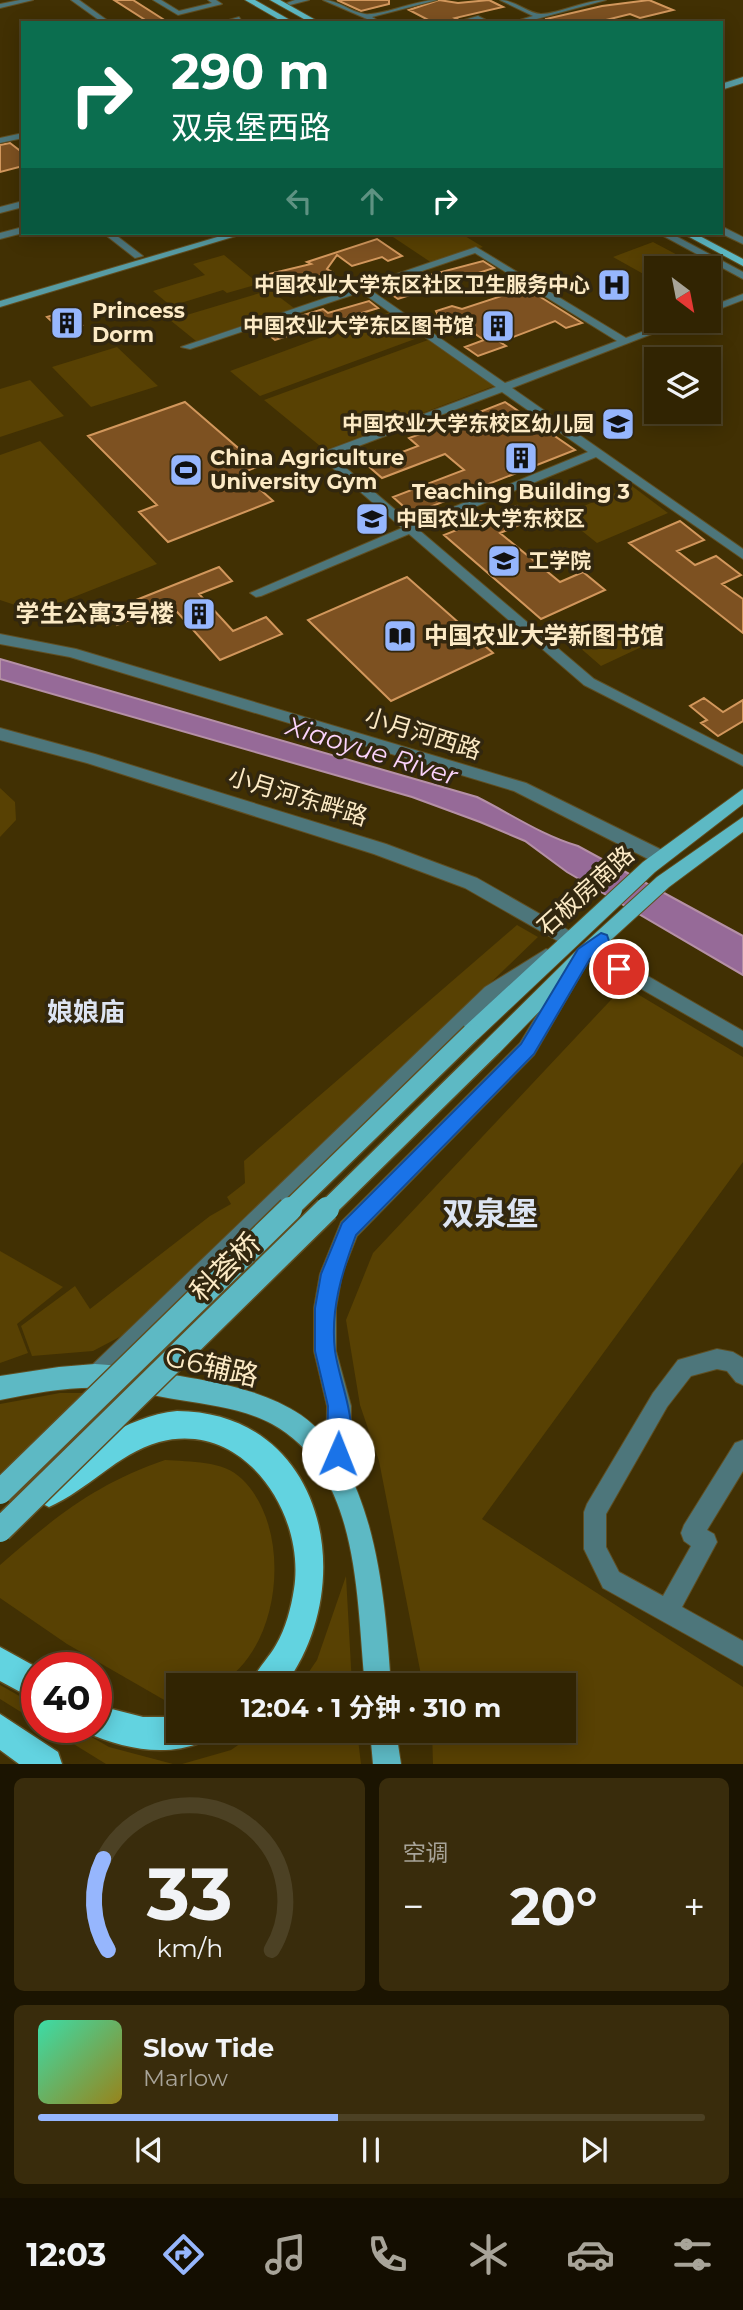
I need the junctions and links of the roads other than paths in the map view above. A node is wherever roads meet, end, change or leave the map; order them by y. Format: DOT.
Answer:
graph roads {
  1 [pos="30,0"];
  2 [pos="74,0"];
  3 [pos="156,0"];
  4 [pos="211,0"];
  5 [pos="249,0"];
  6 [pos="274,0"];
  7 [pos="306,0"];
  8 [pos="326,0"];
  9 [pos="434,0"];
  10 [pos="503,0"];
  11 [pos="603,0"];
  12 [pos="589,1"];
  13 [pos="290,3"];
  14 [pos="0,6"];
  15 [pos="366,16"];
  16 [pos="539,16"];
  17 [pos="239,19"];
  18 [pos="105,21"];
  19 [pos="232,21"];
  20 [pos="287,21"];
  21 [pos="313,21"];
  22 [pos="375,21"];
  23 [pos="465,21"];
  24 [pos="485,21"];
  25 [pos="520,21"];
  26 [pos="550,21"];
  27 [pos="743,80"];
  28 [pos="723,86"];
  29 [pos="743,88"];
  30 [pos="723,93"];
  31 [pos="21,136"];
  32 [pos="0,141"];
  33 [pos="21,205"];
  34 [pos="0,210"];
  35 [pos="723,230"];
  36 [pos="21,231"];
  37 [pos="110,235"];
  38 [pos="211,235"];
  39 [pos="234,235"];
  40 [pos="667,235"];
  41 [pos="691,235"];
  42 [pos="717,235"];
  43 [pos="1,236"];
  44 [pos="743,241"];
  45 [pos="743,249"];
  46 [pos="138,256"];
  47 [pos="743,263"];
  48 [pos="743,276"];
  49 [pos="363,289"];
  50 [pos="0,295"];
  51 [pos="743,297"];
  52 [pos="0,304"];
  53 [pos="721,305"];
  54 [pos="649,333"];
  55 [pos="626,342"];
  56 [pos="186,347"];
  57 [pos="503,388"];
  58 [pos="596,453"];
  59 [pos="409,530"];
  60 [pos="743,555"];
  61 [pos="256,593"];
  62 [pos="0,639"];
  63 [pos="0,734"];
  64 [pos="743,761"];
  65 [pos="743,795"];
  66 [pos="743,823"];
  67 [pos="660,857"];
  68 [pos="601,939"];
  69 [pos="573,945"];
  70 [pos="471,1033"];
  71 [pos="743,1040"];
  72 [pos="492,1047"];
  73 [pos="743,1375"];
  74 [pos="97,1376"];
  75 [pos="0,1388"];
  76 [pos="743,1451"];
  77 [pos="338,1478"];
  78 [pos="5,1512"];
  79 [pos="667,1611"];
  80 [pos="743,1654"];
  81 [pos="0,1663"];
  82 [pos="276,1673"];
  83 [pos="376,1673"];
  84 [pos="21,1675"];
  85 [pos="112,1726"];
  86 [pos="0,1730"];
  87 [pos="166,1735"];
  88 [pos="384,1743"];
  89 [pos="46,1764"];
  90 [pos="387,1764"];
  1 -- 14 [label="street"];
  2 -- 18 [label="street"];
  3 -- 4 [label="street"];
  5 -- 20 [label="main road"];
  6 -- 21 [label="main road"];
  7 -- 13 [label="street"];
  8 -- 15 [label="street"];
  9 -- 15 [label="street"];
  10 -- 16 [label="street"];
  11 -- 12 [label="street"];
  12 -- 16 [label="street"];
  15 -- 22 [label="street"];
  16 -- 25 [label="street"];
  16 -- 26 [label="street"];
  17 -- 19 [label="street"];
  23 -- 24 [label="street"];
  27 -- 28 [label="main road"];
  29 -- 30 [label="main road"];
  31 -- 32 [label="street"];
  33 -- 34 [label="street"];
  35 -- 44 [label="street"];
  36 -- 43 [label="street"];
  37 -- 46 [label="street"];
  38 -- 46 [label="main road"];
  39 -- 52 [label="main road"];
  40 -- 48 [label="street"];
  41 -- 47 [label="main road"];
  42 -- 45 [label="main road"];
  46 -- 50 [label="main road"];
  49 -- 55 [label="street"];
  49 -- 56 [label="street"];
  49 -- 57 [label="street"];
  51 -- 53 [label="street"];
  54 -- 55 [label="street"];
  55 -- 57 [label="street"];
  57 -- 58 [label="street"];
  57 -- 59 [label="street"];
  58 -- 59 [label="street"];
  58 -- 60 [label="street"];
  59 -- 61 [label="street"];
  59 -- 64 [label="street"];
  62 -- 67 [label="street, 小月河西路"];
  63 -- 69 [label="street, 小月河东畔路"];
  65 -- 67 [label="main road, 石板房南路"];
  66 -- 68 [label="main road, 石板房南路"];
  67 -- 69 [label="main road, 石板房南路"];
  68 -- 69 [label="main road, 石板房南路"];
  68 -- 71 [label="street"];
  69 -- 70 [label="main road, 石板房南路"];
  69 -- 72 [label="main road, 石板房南路"];
  69 -- 74 [label="street"];
  69 -- 77 [label="street"];
  70 -- 78 [label="main road, 科荟桥, bridge"];
  72 -- 78 [label="main road, 科荟桥, bridge"];
  73 -- 79 [label="street"];
  74 -- 75 [label="main road, G6辅路"];
  74 -- 77 [label="main road, G6辅路"];
  76 -- 79 [label="street"];
  77 -- 83 [label="main road, G6辅路"];
  78 -- 82 [label="highway, bridge"];
  79 -- 80 [label="street"];
  81 -- 84 [label="highway"];
  85 -- 87 [label="highway"];
  86 -- 89 [label="highway"];
  88 -- 90 [label="main road"];
}
